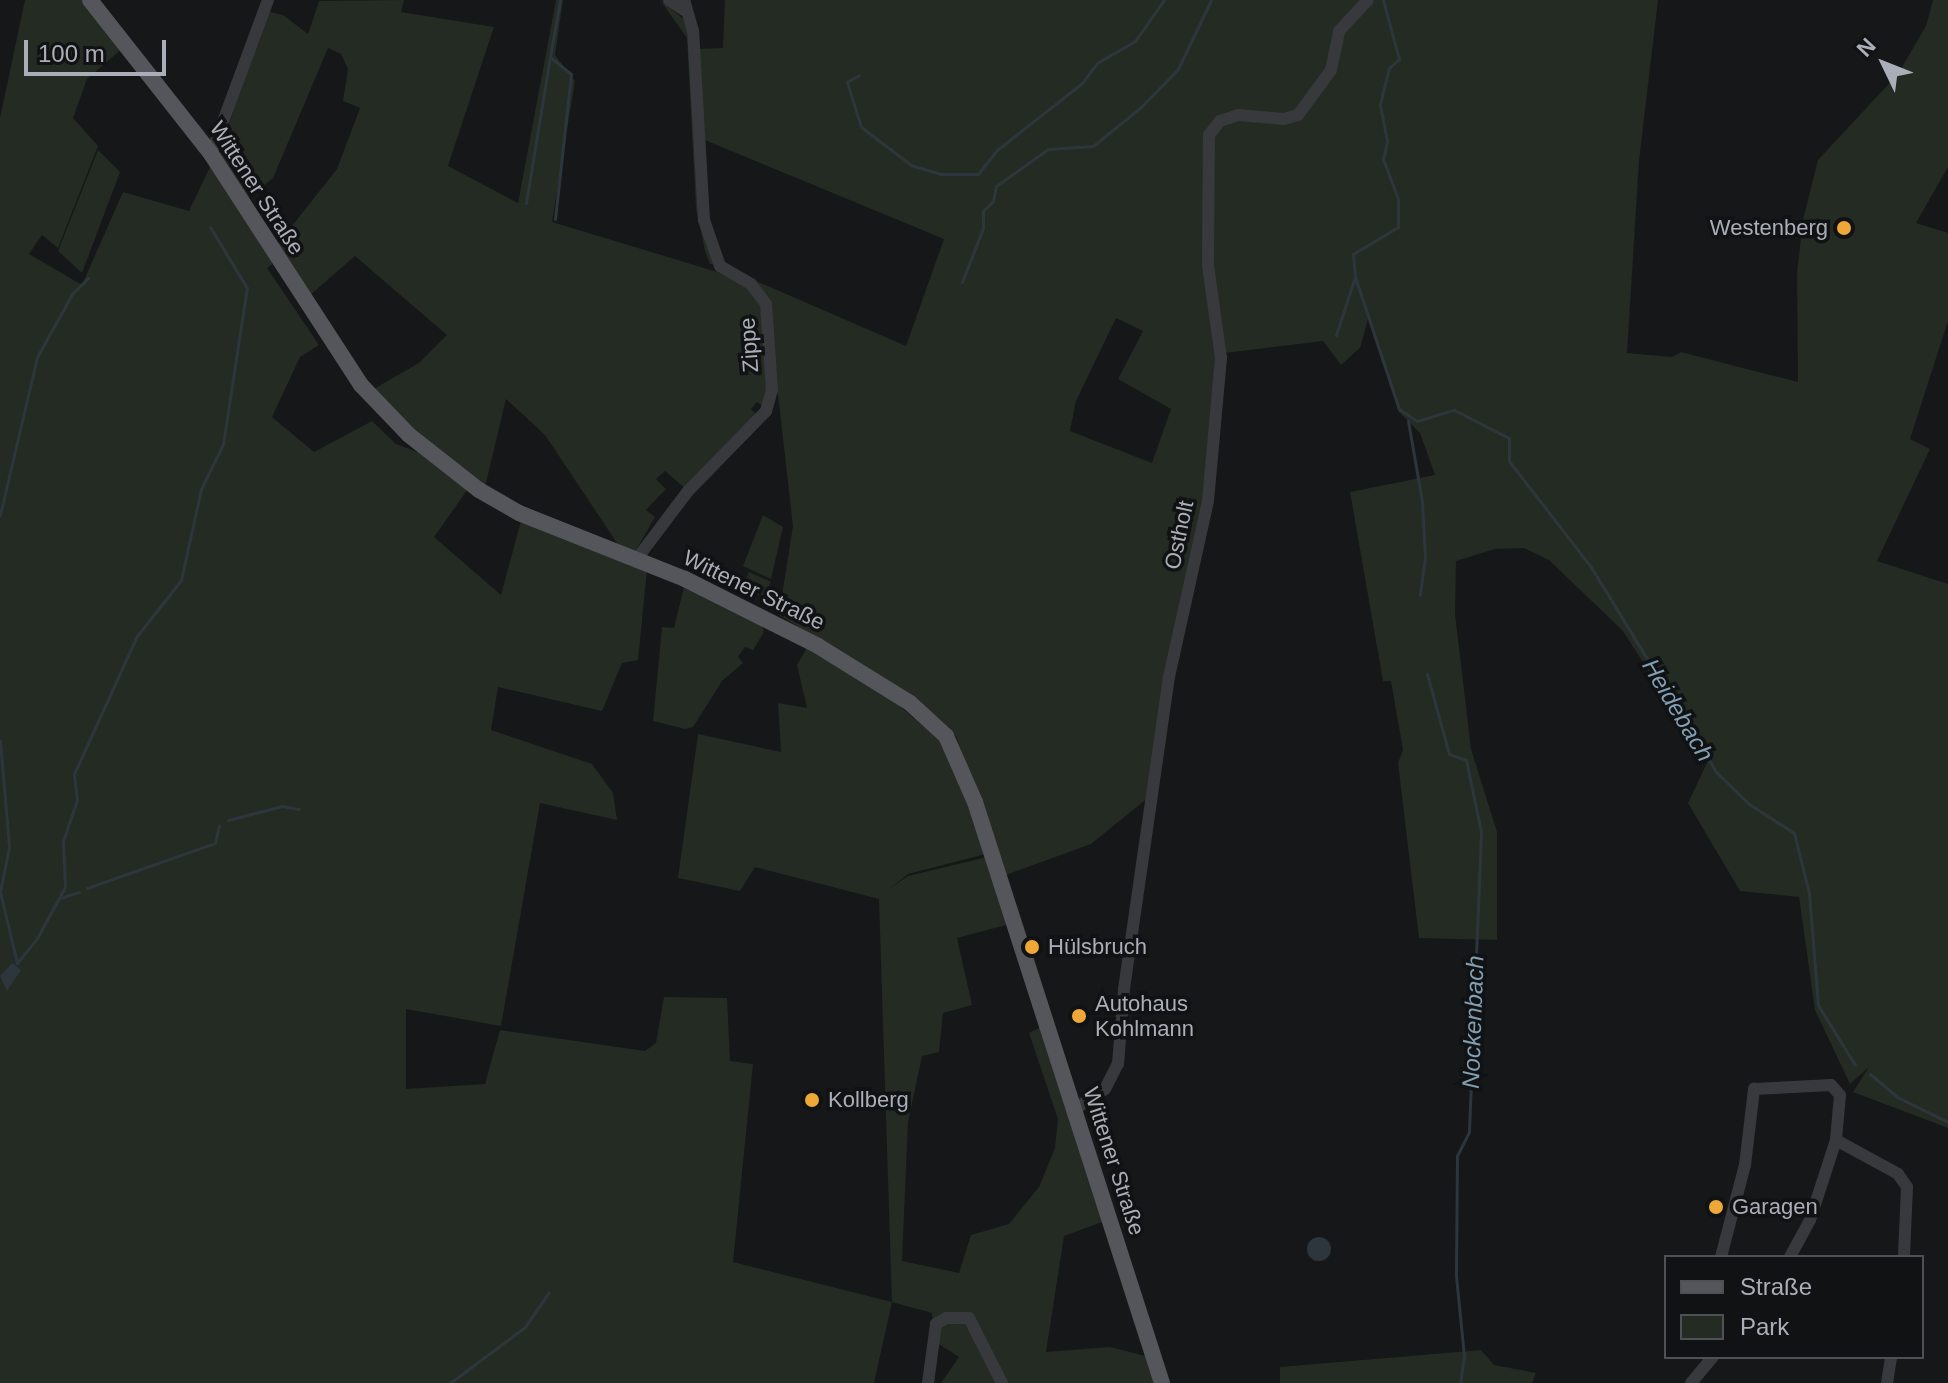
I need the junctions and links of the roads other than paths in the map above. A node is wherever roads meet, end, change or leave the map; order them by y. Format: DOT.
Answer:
graph roads {
  1 [pos="90,0"];
  2 [pos="268,0"];
  3 [pos="669,0"];
  4 [pos="1368,0"];
  5 [pos="684,5"];
  6 [pos="211,154"];
  7 [pos="636,560"];
  8 [pos="1074,1110"];
  9 [pos="1836,1140"];
  10 [pos="1722,1255"];
  11 [pos="1791,1255"];
  12 [pos="1904,1255"];
  13 [pos="1711,1359"];
  14 [pos="1891,1359"];
  15 [pos="928,1383"];
  16 [pos="1002,1383"];
  17 [pos="1162,1383"];
  18 [pos="1691,1383"];
  19 [pos="1887,1383"];
  1 -- 6 [label="main road, Wittener Straße"];
  2 -- 6 [label="street"];
  3 -- 5 [label="street, Zippe"];
  4 -- 8 [label="street, Ostholt"];
  5 -- 7 [label="street, Zippe"];
  6 -- 7 [label="main road, Wittener Straße"];
  7 -- 8 [label="main road, Wittener Straße"];
  8 -- 17 [label="main road, Wittener Straße"];
  9 -- 10 [label="street"];
  9 -- 11 [label="street"];
  9 -- 12 [label="street"];
  13 -- 18 [label="street"];
  14 -- 19 [label="street"];
  15 -- 16 [label="street"];
}
